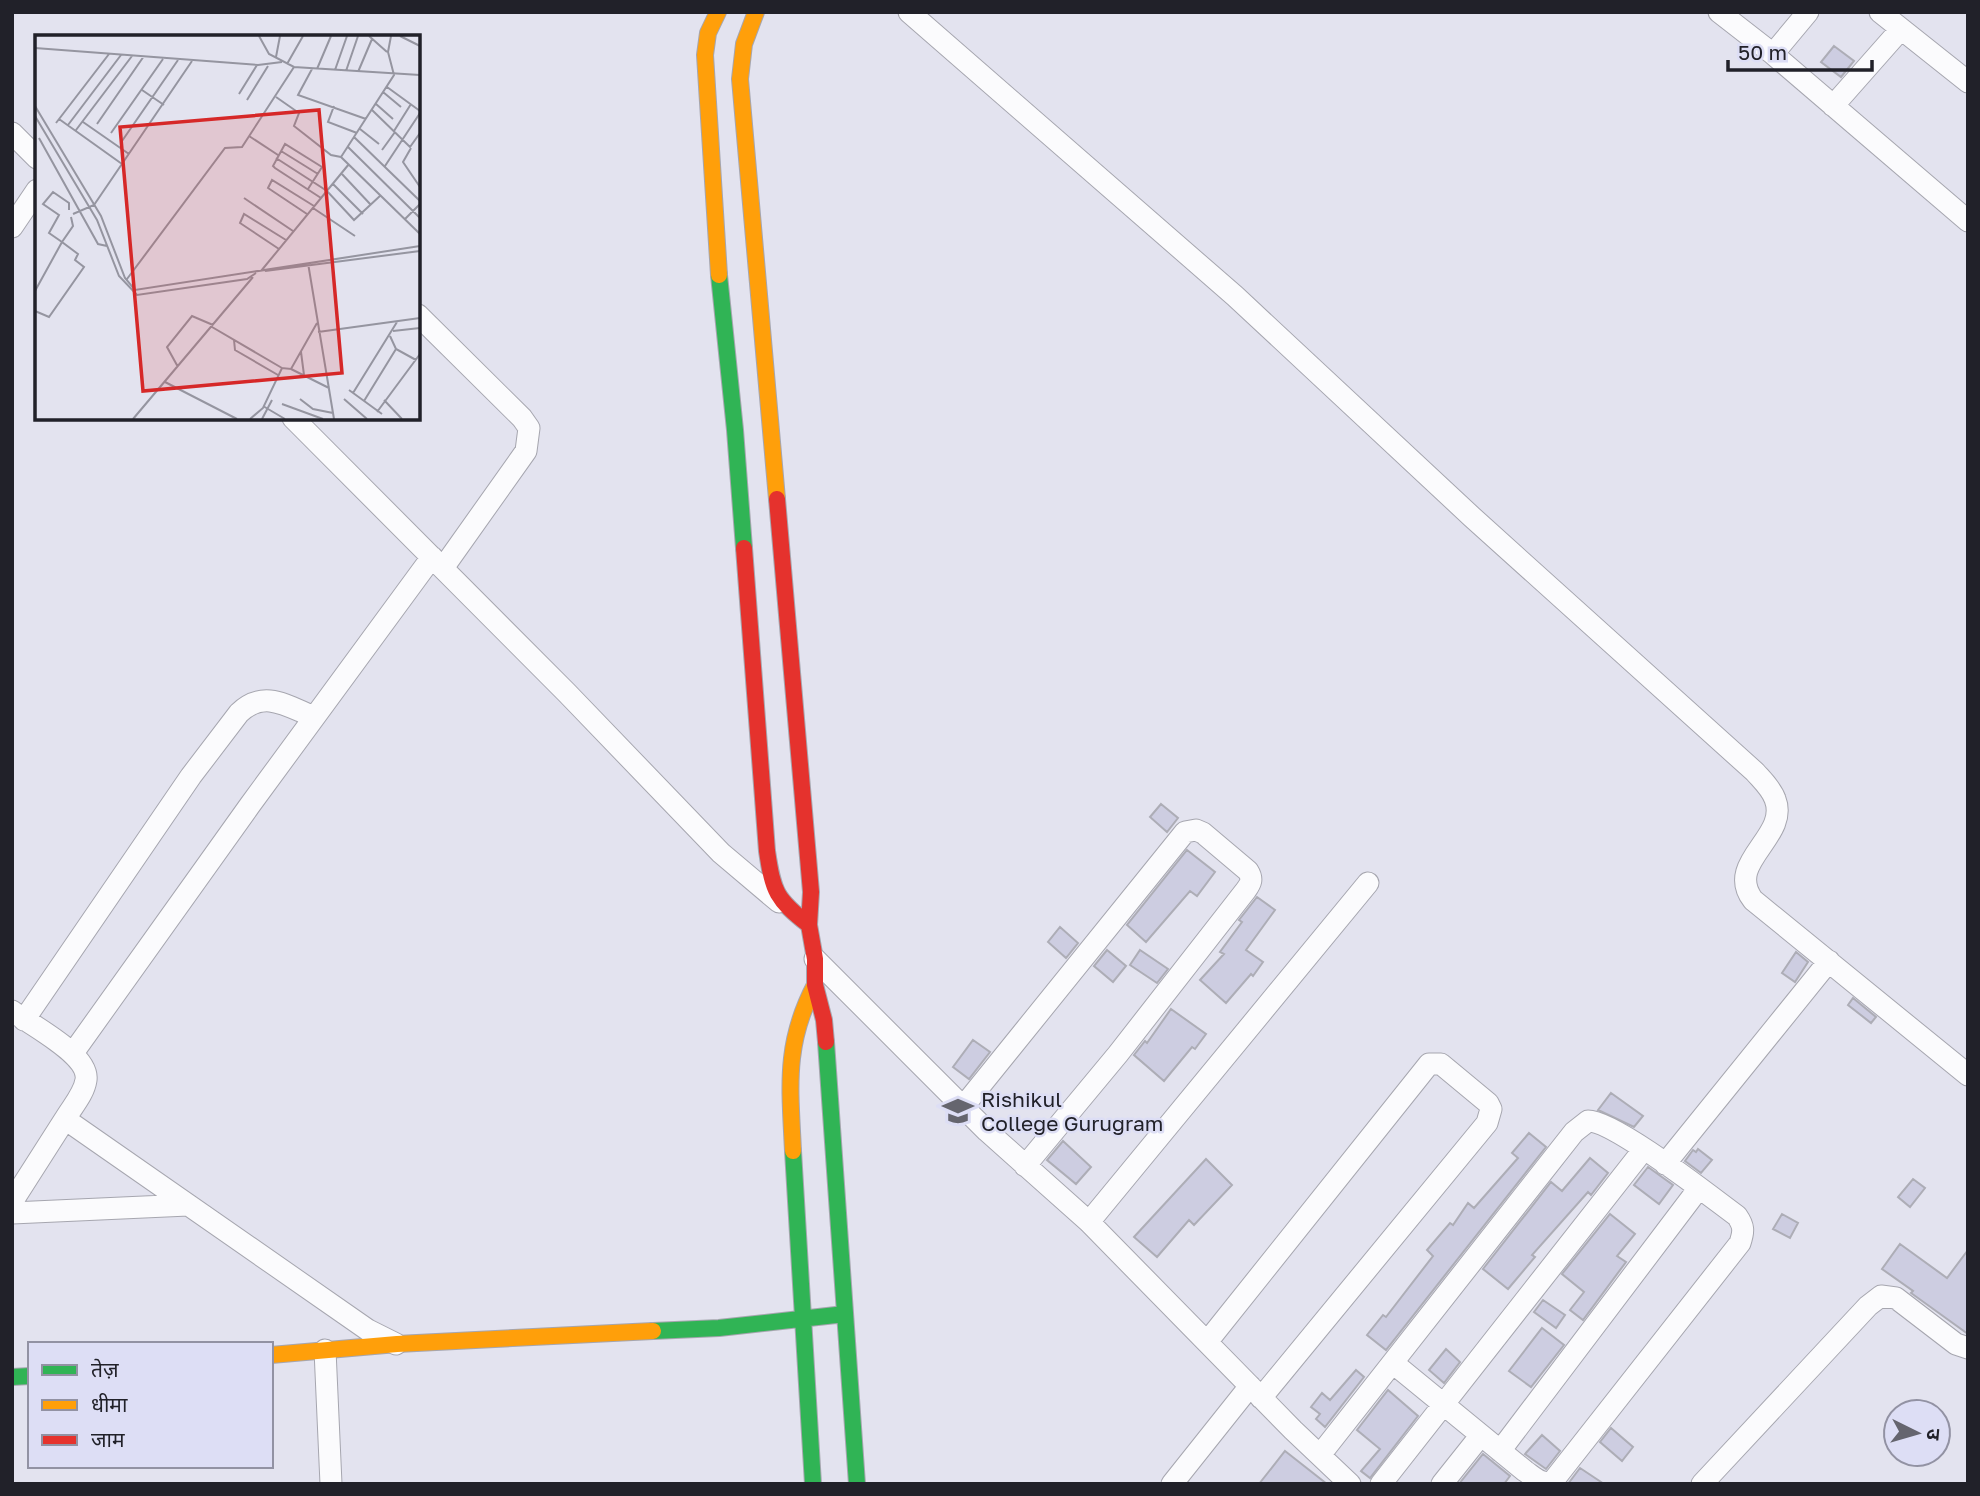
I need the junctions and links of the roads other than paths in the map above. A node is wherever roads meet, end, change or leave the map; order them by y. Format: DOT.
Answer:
graph roads {
  1 [pos="718,12"];
  2 [pos="756,12"];
  3 [pos="909,12"];
  4 [pos="1719,12"];
  5 [pos="1808,12"];
  6 [pos="1880,12"];
  7 [pos="1901,29"];
  8 [pos="1773,54"];
  9 [pos="1968,82"];
  10 [pos="1833,106"];
  11 [pos="12,133"];
  12 [pos="35,156"];
  13 [pos="35,193"];
  14 [pos="1968,220"];
  15 [pos="12,227"];
  16 [pos="420,317"];
  17 [pos="295,420"];
  18 [pos="437,563"];
  19 [pos="314,717"];
  20 [pos="1368,883"];
  21 [pos="781,903"];
  22 [pos="809,925"];
  23 [pos="816,958"];
  24 [pos="1829,961"];
  25 [pos="815,985"];
  26 [pos="18,1016"];
  27 [pos="73,1053"];
  28 [pos="1968,1075"];
  29 [pos="963,1107"];
  30 [pos="65,1119"];
  31 [pos="1644,1149"];
  32 [pos="1665,1164"];
  33 [pos="1025,1166"];
  34 [pos="1699,1188"];
  35 [pos="12,1202"];
  36 [pos="188,1205"];
  37 [pos="12,1213"];
  38 [pos="1089,1222"];
  39 [pos="845,1314"];
  40 [pos="803,1320"];
  41 [pos="1207,1342"];
  42 [pos="397,1344"];
  43 [pos="1968,1348"];
  44 [pos="325,1350"];
  45 [pos="273,1355"];
  46 [pos="1393,1363"];
  47 [pos="1256,1392"];
  48 [pos="1444,1406"];
  49 [pos="1481,1435"];
  50 [pos="1500,1451"];
  51 [pos="1320,1455"];
  52 [pos="1519,1477"];
  53 [pos="331,1484"];
  54 [pos="813,1484"];
  55 [pos="857,1484"];
  56 [pos="1172,1484"];
  57 [pos="1350,1484"];
  58 [pos="1381,1484"];
  59 [pos="1442,1484"];
  60 [pos="1702,1484"];
  1 -- 21 [label="street"];
  2 -- 22 [label="street"];
  3 -- 24 [label="street"];
  4 -- 8 [label="street"];
  5 -- 8 [label="street"];
  6 -- 7 [label="street"];
  7 -- 9 [label="street"];
  7 -- 10 [label="street"];
  8 -- 10 [label="street"];
  10 -- 14 [label="street"];
  11 -- 12 [label="street"];
  13 -- 15 [label="street"];
  16 -- 18 [label="street"];
  17 -- 18 [label="street"];
  18 -- 19 [label="street"];
  18 -- 21 [label="street"];
  19 -- 26 [label="street"];
  19 -- 27 [label="street"];
  20 -- 38 [label="street"];
  21 -- 22 [label="street"];
  22 -- 23 [label="street"];
  23 -- 25 [label="street"];
  23 -- 29 [label="street"];
  24 -- 28 [label="street"];
  24 -- 32 [label="street"];
  25 -- 39 [label="street"];
  25 -- 40 [label="street"];
  26 -- 27 [label="street"];
  27 -- 30 [label="street"];
  29 -- 33 [label="street"];
  29 -- 33 [label="street"];
  30 -- 35 [label="street"];
  30 -- 36 [label="street"];
  31 -- 32 [label="street"];
  31 -- 46 [label="street"];
  31 -- 48 [label="street"];
  32 -- 34 [label="street"];
  33 -- 38 [label="street"];
  34 -- 50 [label="street"];
  34 -- 52 [label="street"];
  36 -- 37 [label="street"];
  36 -- 42 [label="street"];
  38 -- 41 [label="street"];
  39 -- 40 [label="street"];
  39 -- 55 [label="street"];
  40 -- 42 [label="street"];
  40 -- 54 [label="street"];
  41 -- 47 [label="street"];
  41 -- 47 [label="street"];
  42 -- 44 [label="street"];
  43 -- 60 [label="street"];
  44 -- 45 [label="street"];
  44 -- 53 [label="street"];
  46 -- 48 [label="street"];
  46 -- 51 [label="street"];
  47 -- 51 [label="street"];
  47 -- 56 [label="street"];
  48 -- 49 [label="street"];
  48 -- 58 [label="street"];
  49 -- 50 [label="street"];
  49 -- 59 [label="street"];
  50 -- 52 [label="street"];
  51 -- 57 [label="street"];
}
